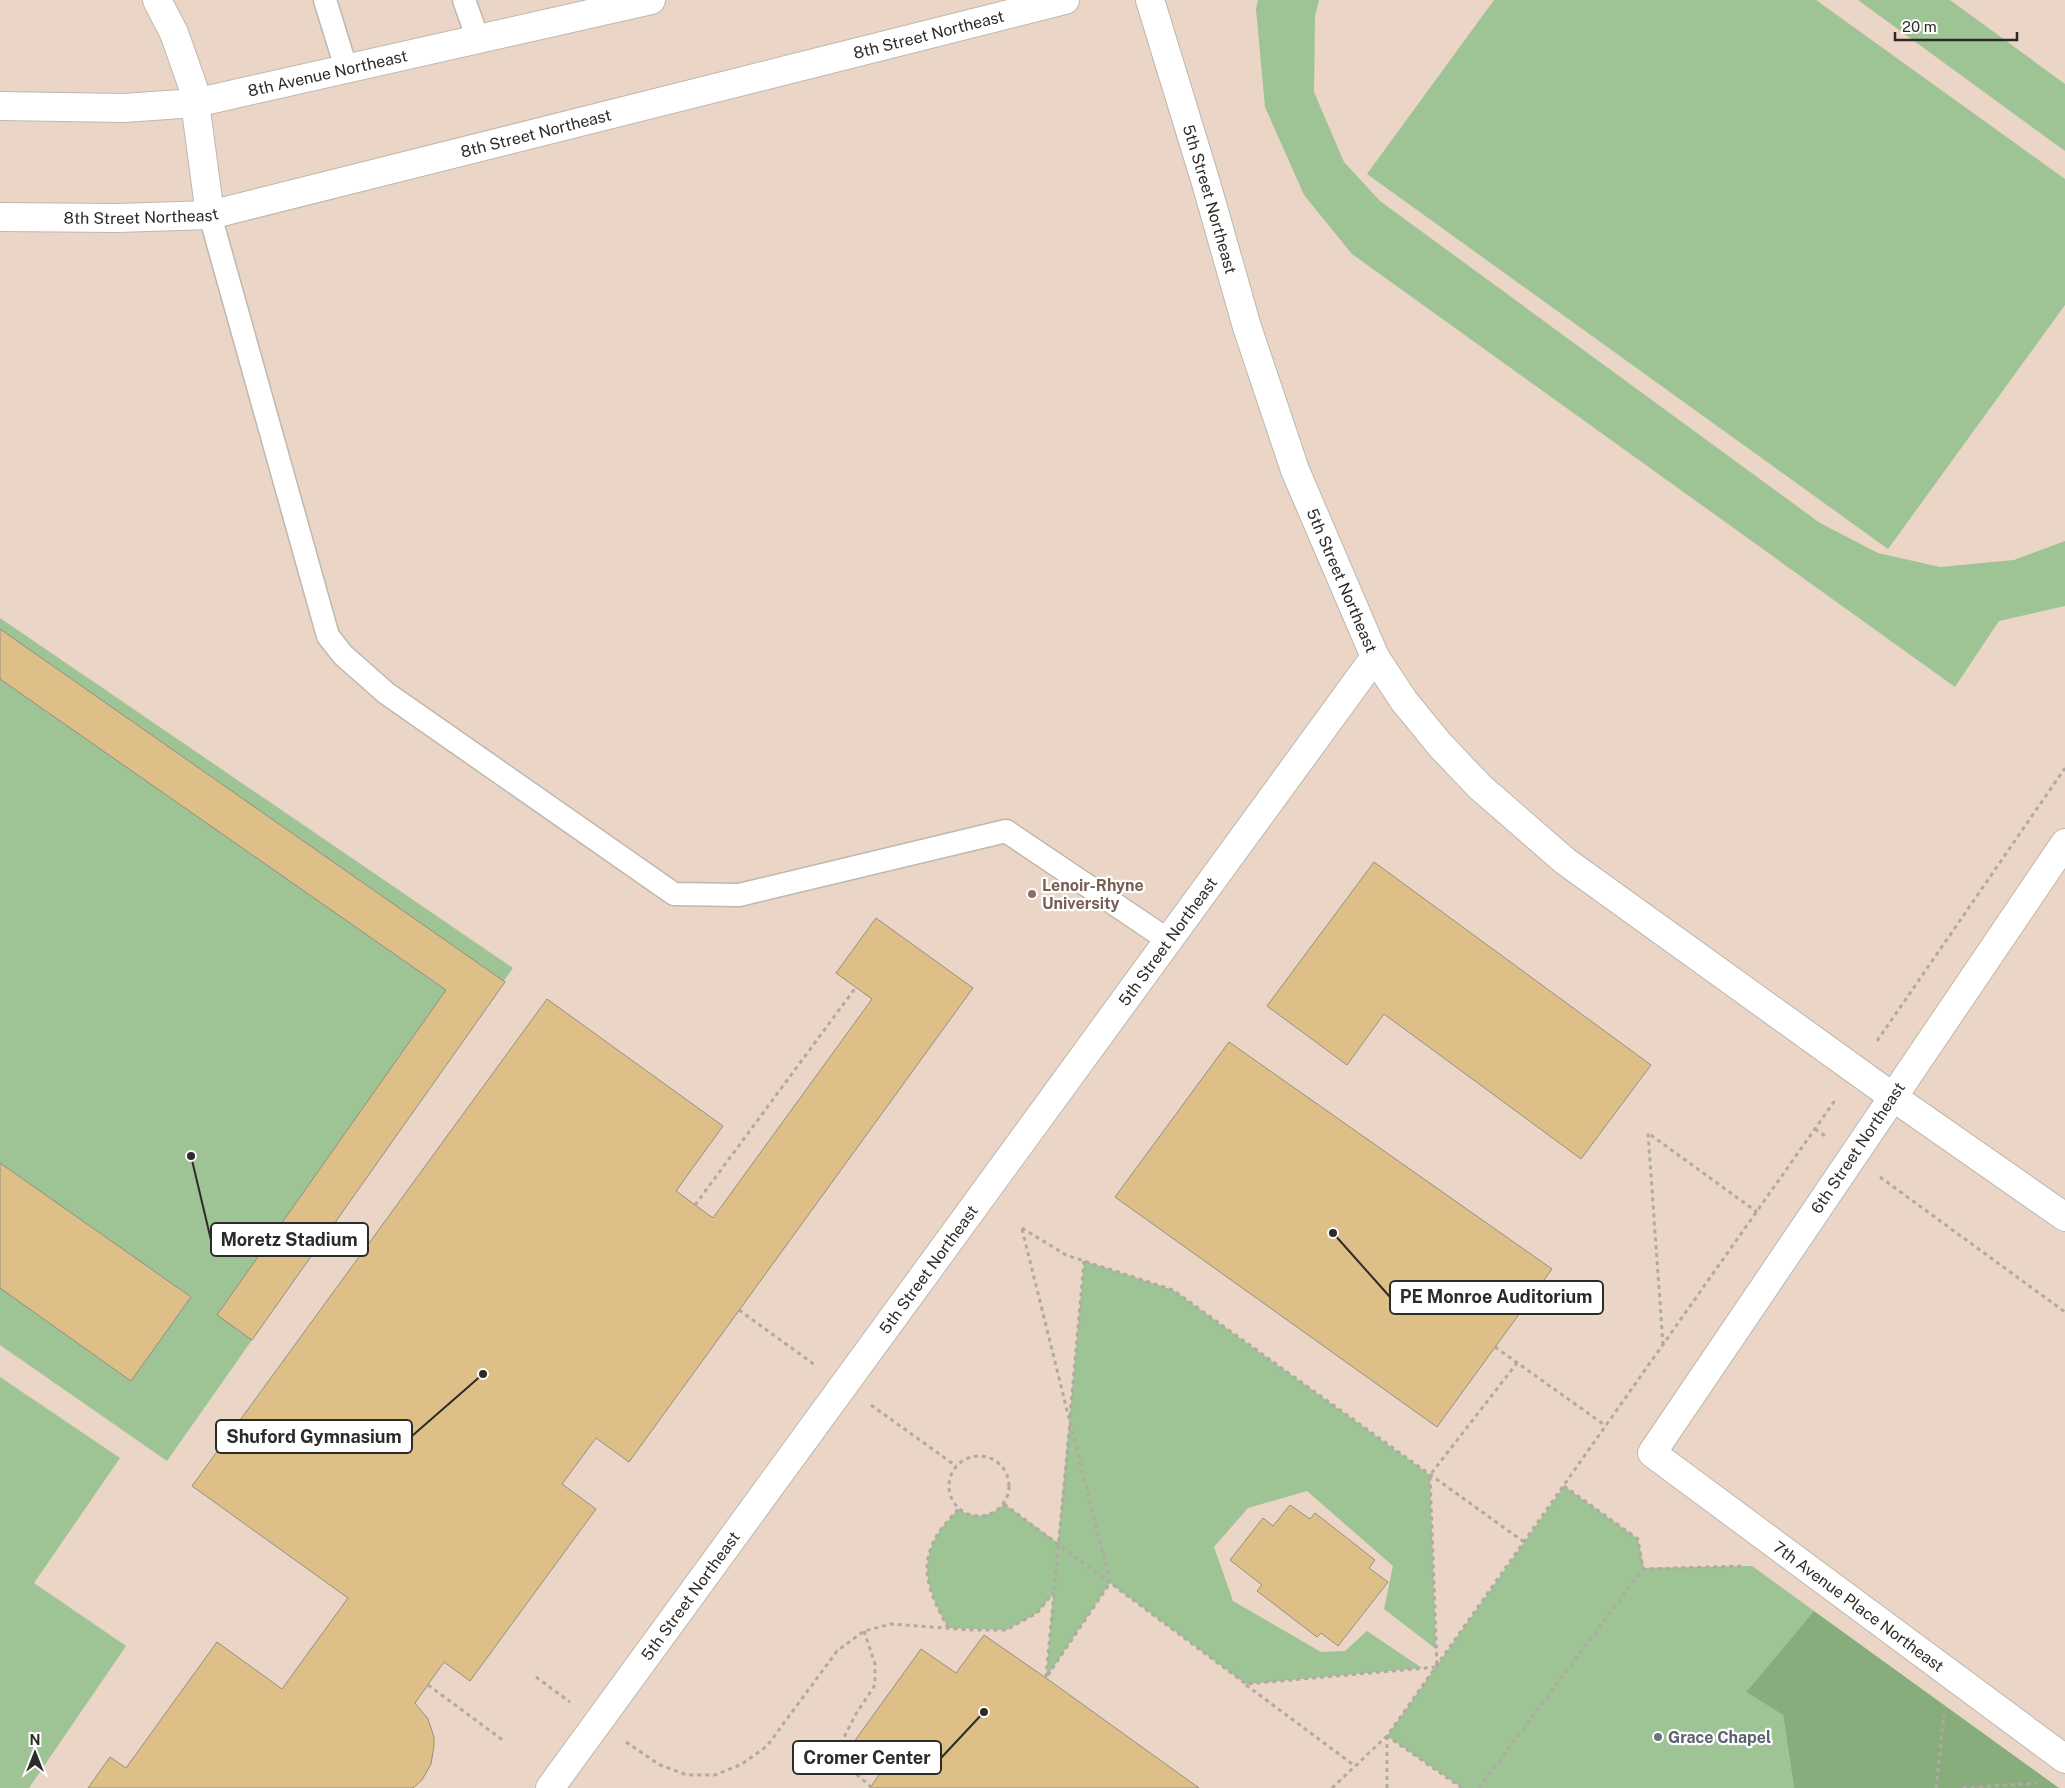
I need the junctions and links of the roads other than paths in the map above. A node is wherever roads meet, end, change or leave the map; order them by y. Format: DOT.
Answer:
graph roads {
  1 [pos="157,0"];
  2 [pos="325,0"];
  3 [pos="464,0"];
  4 [pos="651,0"];
  5 [pos="1065,0"];
  6 [pos="1150,0"];
  7 [pos="478,39"];
  8 [pos="346,68"];
  9 [pos="195,103"];
  10 [pos="0,106"];
  11 [pos="210,215"];
  12 [pos="0,217"];
  13 [pos="1375,657"];
  14 [pos="2065,842"];
  15 [pos="1168,940"];
  16 [pos="1893,1097"];
  17 [pos="2065,1217"];
  18 [pos="1652,1453"];
  19 [pos="2065,1759"];
  20 [pos="550,1788"];
  1 -- 9 [label="street"];
  2 -- 8 [label="lane"];
  3 -- 7 [label="lane"];
  4 -- 7 [label="street, 8th Avenue Northeast"];
  5 -- 11 [label="street, 8th Street Northeast"];
  6 -- 13 [label="street, 5th Street Northeast"];
  7 -- 8 [label="street, 8th Avenue Northeast"];
  8 -- 9 [label="street, 8th Avenue Northeast"];
  9 -- 10 [label="street, 8th Avenue Northeast"];
  9 -- 11 [label="street"];
  11 -- 12 [label="street, 8th Street Northeast"];
  11 -- 15 [label="lane"];
  13 -- 15 [label="street, 5th Street Northeast"];
  13 -- 16 [label="street"];
  14 -- 16 [label="street, 6th Street Northeast"];
  15 -- 20 [label="street, 5th Street Northeast"];
  16 -- 17 [label="street"];
  16 -- 18 [label="street, 6th Street Northeast"];
  18 -- 19 [label="street, 7th Avenue Place Northeast"];
}
